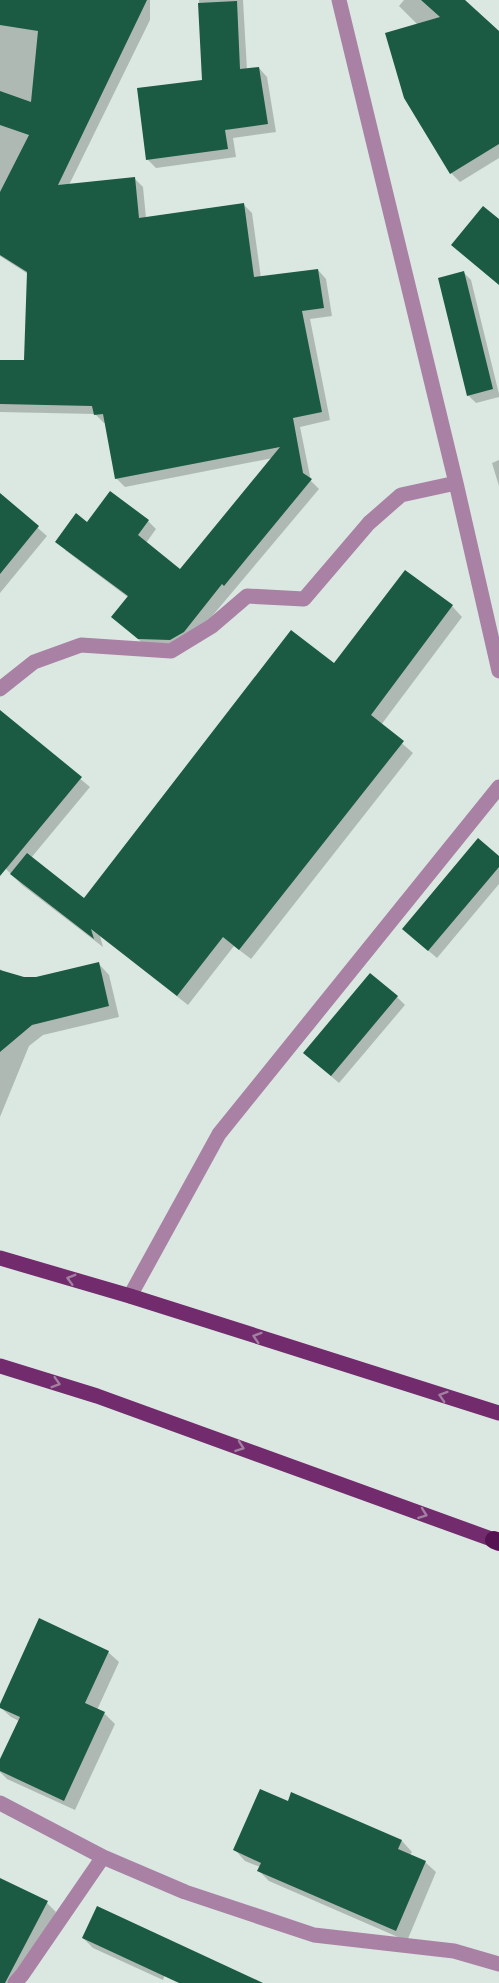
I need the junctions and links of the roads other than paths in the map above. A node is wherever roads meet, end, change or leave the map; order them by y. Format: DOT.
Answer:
graph roads {
  1 [pos="339,0"];
  2 [pos="456,483"];
  3 [pos="499,672"];
  4 [pos="0,689"];
  5 [pos="499,787"];
  6 [pos="0,1258"];
  7 [pos="130,1296"];
  8 [pos="0,1366"];
  9 [pos="499,1413"];
  10 [pos="497,1541"];
  11 [pos="0,1803"];
  12 [pos="103,1857"];
  13 [pos="499,1964"];
  14 [pos="15,1983"];
  1 -- 2 [label="street"];
  2 -- 3 [label="street"];
  2 -- 4 [label="street"];
  5 -- 7 [label="street"];
  7 -- 6 [label="main road, one-way"];
  9 -- 7 [label="main road, one-way"];
  8 -- 10 [label="main road, one-way"];
  11 -- 12 [label="street"];
  12 -- 13 [label="street"];
  12 -- 14 [label="street"];
}
